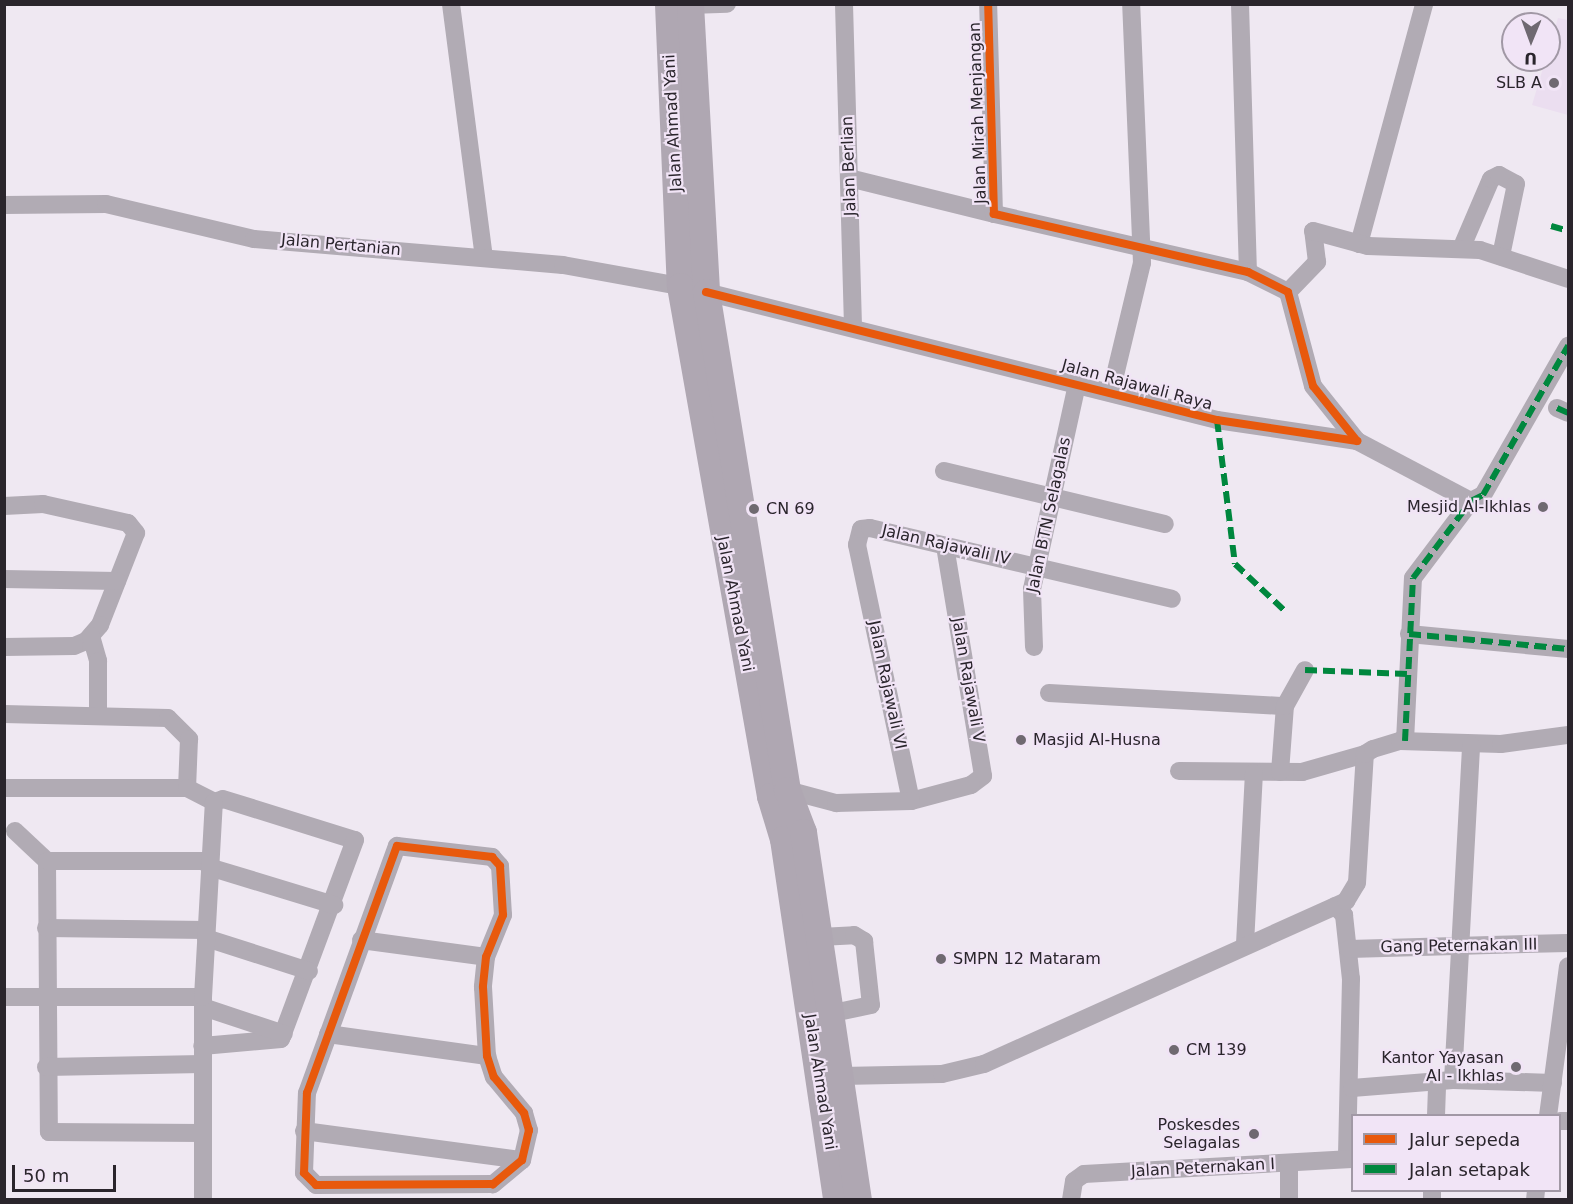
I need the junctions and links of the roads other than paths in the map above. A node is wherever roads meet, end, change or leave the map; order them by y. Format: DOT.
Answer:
graph roads {
  1 [pos="451,4"];
  2 [pos="668,4"];
  3 [pos="727,4"];
  4 [pos="844,4"];
  5 [pos="988,4"];
  6 [pos="1131,4"];
  7 [pos="1240,4"];
  8 [pos="1424,4"];
  9 [pos="690,5"];
  10 [pos="849,178"];
  11 [pos="4,205"];
  12 [pos="997,215"];
  13 [pos="1359,244"];
  14 [pos="1461,249"];
  15 [pos="1142,251"];
  16 [pos="1501,256"];
  17 [pos="484,258"];
  18 [pos="1248,272"];
  19 [pos="1569,279"];
  20 [pos="693,289"];
  21 [pos="1288,292"];
  22 [pos="853,327"];
  23 [pos="1569,346"];
  24 [pos="1077,384"];
  25 [pos="1111,392"];
  26 [pos="1357,441"];
  27 [pos="944,471"];
  28 [pos="1052,495"];
  29 [pos="1471,501"];
  30 [pos="4,506"];
  31 [pos="1165,524"];
  32 [pos="858,532"];
  33 [pos="945,546"];
  34 [pos="1036,566"];
  35 [pos="4,579"];
  36 [pos="117,581"];
  37 [pos="1172,599"];
  38 [pos="1409,634"];
  39 [pos="91,636"];
  40 [pos="4,647"];
  41 [pos="1034,647"];
  42 [pos="1569,649"];
  43 [pos="1305,670"];
  44 [pos="1049,693"];
  45 [pos="1285,706"];
  46 [pos="4,714"];
  47 [pos="98,714"];
  48 [pos="1569,735"];
  49 [pos="1405,741"];
  50 [pos="1471,745"];
  51 [pos="1365,754"];
  52 [pos="1179,771"];
  53 [pos="1254,772"];
  54 [pos="1280,772"];
  55 [pos="4,788"];
  56 [pos="187,788"];
  57 [pos="782,795"];
  58 [pos="911,801"];
  59 [pos="214,802"];
  60 [pos="15,831"];
  61 [pos="793,836"];
  62 [pos="47,861"];
  63 [pos="209,864"];
  64 [pos="334,905"];
  65 [pos="1335,906"];
  66 [pos="46,928"];
  67 [pos="206,934"];
  68 [pos="820,937"];
  69 [pos="361,940"];
  70 [pos="1461,943"];
  71 [pos="1569,943"];
  72 [pos="1245,944"];
  73 [pos="1349,949"];
  74 [pos="486,957"];
  75 [pos="1569,966"];
  76 [pos="309,971"];
  77 [pos="4,997"];
  78 [pos="45,997"];
  79 [pos="203,1002"];
  80 [pos="832,1013"];
  81 [pos="284,1034"];
  82 [pos="328,1034"];
  83 [pos="202,1055"];
  84 [pos="487,1056"];
  85 [pos="46,1067"];
  86 [pos="841,1076"];
  87 [pos="1445,1081"];
  88 [pos="1553,1083"];
  89 [pos="1352,1088"];
  90 [pos="1351,1114"];
  91 [pos="1437,1114"];
  92 [pos="1548,1114"];
  93 [pos="1351,1124"];
  94 [pos="304,1131"];
  95 [pos="202,1133"];
  96 [pos="841,1150"];
  97 [pos="1350,1159"];
  98 [pos="522,1160"];
  99 [pos="1289,1163"];
  100 [pos="399,1192"];
  101 [pos="203,1200"];
  102 [pos="836,1200"];
  103 [pos="858,1200"];
  104 [pos="1071,1200"];
  105 [pos="1289,1200"];
  1 -- 17 [label="street"];
  2 -- 20 [label="highway, Jalan Ahmad Yani"];
  3 -- 9 [label="street"];
  4 -- 10 [label="street, Jalan Berlian"];
  5 -- 12 [label="street, Jalan Mirah Menjangan"];
  6 -- 15 [label="street"];
  7 -- 18 [label="street"];
  8 -- 13 [label="street"];
  9 -- 20 [label="highway"];
  10 -- 12 [label="street"];
  10 -- 22 [label="street, Jalan Berlian"];
  11 -- 17 [label="street, Jalan Pertanian"];
  12 -- 15 [label="street"];
  13 -- 14 [label="street"];
  13 -- 21 [label="street"];
  14 -- 16 [label="street"];
  14 -- 16 [label="street"];
  15 -- 18 [label="street"];
  15 -- 25 [label="street"];
  16 -- 19 [label="street"];
  17 -- 20 [label="street, Jalan Pertanian"];
  18 -- 21 [label="street"];
  20 -- 22 [label="street, Jalan Rajawali Raya"];
  20 -- 57 [label="highway, Jalan Ahmad Yani"];
  21 -- 26 [label="street"];
  22 -- 24 [label="street, Jalan Rajawali Raya"];
  23 -- 29 [label="street"];
  24 -- 25 [label="street, Jalan Rajawali Raya"];
  24 -- 28 [label="street, Jalan BTN Selagalas"];
  25 -- 26 [label="street, Jalan Rajawali Raya"];
  26 -- 29 [label="street"];
  27 -- 28 [label="street"];
  28 -- 31 [label="street"];
  28 -- 34 [label="street, Jalan BTN Selagalas"];
  29 -- 38 [label="street"];
  30 -- 36 [label="street"];
  32 -- 33 [label="street, Jalan Rajawali IV"];
  32 -- 58 [label="street, Jalan Rajawali VI"];
  33 -- 34 [label="street, Jalan Rajawali IV"];
  33 -- 58 [label="street, Jalan Rajawali V"];
  34 -- 37 [label="street, Jalan Rajawali IV"];
  34 -- 41 [label="street, Jalan BTN Selagalas"];
  35 -- 36 [label="street"];
  36 -- 39 [label="street"];
  38 -- 42 [label="street"];
  38 -- 49 [label="street"];
  39 -- 40 [label="street"];
  39 -- 47 [label="street"];
  43 -- 45 [label="street"];
  44 -- 45 [label="street"];
  45 -- 54 [label="street"];
  46 -- 47 [label="street"];
  47 -- 56 [label="street"];
  48 -- 50 [label="street"];
  49 -- 50 [label="street"];
  49 -- 51 [label="street"];
  50 -- 70 [label="street"];
  51 -- 54 [label="street"];
  51 -- 65 [label="street"];
  52 -- 53 [label="street"];
  53 -- 54 [label="street"];
  53 -- 72 [label="street"];
  55 -- 56 [label="street"];
  56 -- 59 [label="street"];
  57 -- 58 [label="street"];
  57 -- 61 [label="highway, Jalan Ahmad Yani"];
  59 -- 63 [label="street"];
  59 -- 64 [label="street"];
  60 -- 62 [label="street"];
  61 -- 68 [label="highway"];
  61 -- 96 [label="highway, Jalan Ahmad Yani"];
  62 -- 63 [label="street"];
  62 -- 66 [label="street"];
  63 -- 64 [label="street"];
  63 -- 67 [label="street"];
  64 -- 76 [label="street"];
  65 -- 72 [label="street"];
  65 -- 73 [label="street"];
  66 -- 67 [label="street"];
  66 -- 78 [label="street"];
  67 -- 76 [label="street"];
  67 -- 79 [label="street"];
  68 -- 80 [label="highway"];
  68 -- 80 [label="street"];
  69 -- 74 [label="street"];
  69 -- 74 [label="street"];
  69 -- 82 [label="street"];
  70 -- 71 [label="street, Gang Peternakan III"];
  70 -- 73 [label="street, Gang Peternakan III"];
  70 -- 87 [label="street"];
  72 -- 86 [label="street"];
  73 -- 89 [label="street"];
  74 -- 84 [label="street"];
  75 -- 88 [label="street"];
  76 -- 81 [label="street"];
  77 -- 78 [label="street"];
  78 -- 79 [label="street"];
  78 -- 85 [label="street"];
  79 -- 81 [label="street"];
  79 -- 83 [label="street"];
  80 -- 86 [label="highway"];
  81 -- 83 [label="street"];
  82 -- 84 [label="street"];
  82 -- 94 [label="street"];
  83 -- 85 [label="street"];
  83 -- 95 [label="street"];
  84 -- 98 [label="street"];
  85 -- 95 [label="street"];
  86 -- 96 [label="highway"];
  87 -- 88 [label="street"];
  87 -- 89 [label="street"];
  87 -- 91 [label="street"];
  88 -- 92 [label="street"];
  89 -- 90 [label="street"];
  93 -- 97 [label="street"];
  94 -- 98 [label="street"];
  94 -- 100 [label="street"];
  95 -- 101 [label="street"];
  96 -- 102 [label="highway, Jalan Ahmad Yani"];
  96 -- 103 [label="highway"];
  97 -- 99 [label="street, Jalan Peternakan I"];
  98 -- 100 [label="street"];
  99 -- 104 [label="street, Jalan Peternakan I"];
  99 -- 105 [label="street"];
}
